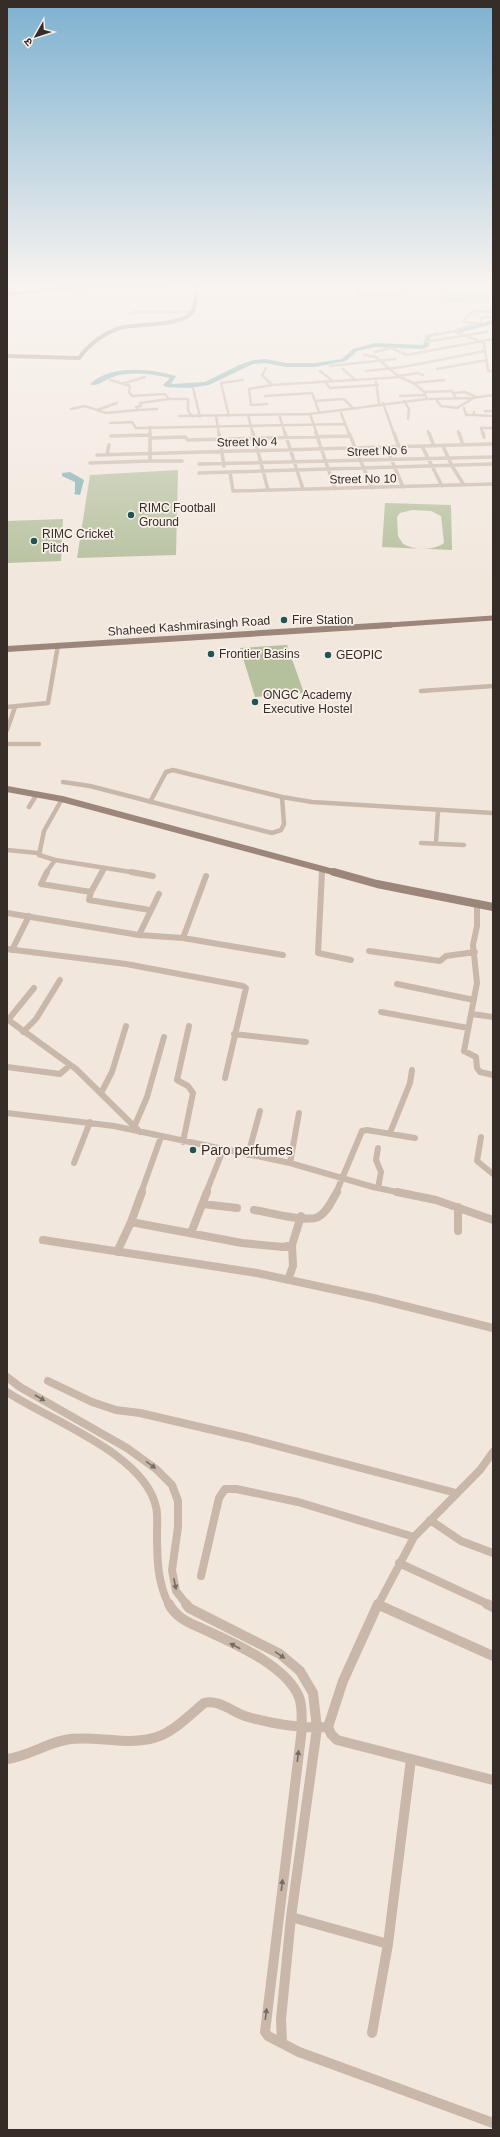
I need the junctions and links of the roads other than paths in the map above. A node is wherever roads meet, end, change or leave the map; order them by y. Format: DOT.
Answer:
graph roads {
  1 [pos="122,384"];
  2 [pos="221,384"];
  3 [pos="294,384"];
  4 [pos="326,384"];
  5 [pos="413,384"];
  6 [pos="272,385"];
  7 [pos="378,385"];
  8 [pos="262,387"];
  9 [pos="193,388"];
  10 [pos="152,391"];
  11 [pos="454,393"];
  12 [pos="165,394"];
  13 [pos="425,395"];
  14 [pos="493,395"];
  15 [pos="265,396"];
  16 [pos="400,396"];
  17 [pos="480,397"];
  18 [pos="473,398"];
  19 [pos="169,399"];
  20 [pos="456,399"];
  21 [pos="315,401"];
  22 [pos="404,401"];
  23 [pos="438,401"];
  24 [pos="485,401"];
  25 [pos="117,403"];
  26 [pos="383,403"];
  27 [pos="267,404"];
  28 [pos="379,404"];
  29 [pos="352,407"];
  30 [pos="464,408"];
  31 [pos="71,409"];
  32 [pos="157,409"];
  33 [pos="138,410"];
  34 [pos="485,410"];
  35 [pos="493,410"];
  36 [pos="95,411"];
  37 [pos="319,412"];
  38 [pos="341,413"];
  39 [pos="279,414"];
  40 [pos="310,414"];
  41 [pos="248,415"];
  42 [pos="269,415"];
  43 [pos="178,416"];
  44 [pos="216,416"];
  45 [pos="229,416"];
  46 [pos="493,416"];
  47 [pos="191,417"];
  48 [pos="200,417"];
  49 [pos="408,419"];
  50 [pos="110,423"];
  51 [pos="345,424"];
  52 [pos="314,425"];
  53 [pos="283,426"];
  54 [pos="185,427"];
  55 [pos="217,427"];
  56 [pos="252,427"];
  57 [pos="150,428"];
  58 [pos="493,428"];
  59 [pos="458,430"];
  60 [pos="428,431"];
  61 [pos="111,436"];
  62 [pos="150,436"];
  63 [pos="350,436"];
  64 [pos="186,437"];
  65 [pos="318,437"];
  66 [pos="484,437"];
  67 [pos="287,438"];
  68 [pos="256,439"];
  69 [pos="220,440"];
  70 [pos="493,444"];
  71 [pos="109,445"];
  72 [pos="463,445"];
  73 [pos="480,445"];
  74 [pos="422,446"];
  75 [pos="434,446"];
  76 [pos="443,446"];
  77 [pos="399,447"];
  78 [pos="355,448"];
  79 [pos="386,448"];
  80 [pos="322,449"];
  81 [pos="291,450"];
  82 [pos="259,451"];
  83 [pos="222,452"];
  84 [pos="150,454"];
  85 [pos="97,455"];
  86 [pos="107,455"];
  87 [pos="487,457"];
  88 [pos="493,457"];
  89 [pos="428,458"];
  90 [pos="449,458"];
  91 [pos="391,459"];
  92 [pos="359,460"];
  93 [pos="182,461"];
  94 [pos="326,461"];
  95 [pos="150,462"];
  96 [pos="295,462"];
  97 [pos="90,463"];
  98 [pos="262,463"];
  99 [pos="198,464"];
  100 [pos="223,464"];
  101 [pos="492,465"];
  102 [pos="432,466"];
  103 [pos="452,466"];
  104 [pos="395,467"];
  105 [pos="362,468"];
  106 [pos="328,469"];
  107 [pos="298,470"];
  108 [pos="264,471"];
  109 [pos="225,472"];
  110 [pos="230,472"];
  111 [pos="199,473"];
  112 [pos="493,484"];
  113 [pos="464,485"];
  114 [pos="442,486"];
  115 [pos="403,487"];
  116 [pos="372,488"];
  117 [pos="303,489"];
  118 [pos="335,489"];
  119 [pos="268,490"];
  120 [pos="493,617"];
  121 [pos="58,645"];
  122 [pos="7,648"];
  123 [pos="493,686"];
  124 [pos="421,691"];
  125 [pos="7,707"];
  126 [pos="16,707"];
  127 [pos="7,730"];
  128 [pos="7,744"];
  129 [pos="39,744"];
  130 [pos="63,782"];
  131 [pos="7,789"];
  132 [pos="37,794"];
  133 [pos="282,797"];
  134 [pos="62,799"];
  135 [pos="150,802"];
  136 [pos="29,807"];
  137 [pos="438,810"];
  138 [pos="493,813"];
  139 [pos="421,843"];
  140 [pos="436,843"];
  141 [pos="464,845"];
  142 [pos="7,850"];
  143 [pos="38,853"];
  144 [pos="55,860"];
  145 [pos="105,868"];
  146 [pos="322,870"];
  147 [pos="154,876"];
  148 [pos="206,876"];
  149 [pos="91,892"];
  150 [pos="159,894"];
  151 [pos="477,904"];
  152 [pos="493,907"];
  153 [pos="150,910"];
  154 [pos="7,913"];
  155 [pos="29,916"];
  156 [pos="139,934"];
  157 [pos="183,938"];
  158 [pos="9,949"];
  159 [pos="369,952"];
  160 [pos="475,952"];
  161 [pos="283,955"];
  162 [pos="351,960"];
  163 [pos="60,980"];
  164 [pos="397,984"];
  165 [pos="34,988"];
  166 [pos="474,1000"];
  167 [pos="381,1012"];
  168 [pos="472,1014"];
  169 [pos="493,1017"];
  170 [pos="7,1019"];
  171 [pos="126,1026"];
  172 [pos="189,1026"];
  173 [pos="468,1028"];
  174 [pos="23,1032"];
  175 [pos="234,1034"];
  176 [pos="164,1037"];
  177 [pos="306,1042"];
  178 [pos="70,1065"];
  179 [pos="7,1067"];
  180 [pos="412,1070"];
  181 [pos="493,1075"];
  182 [pos="225,1078"];
  183 [pos="101,1093"];
  184 [pos="260,1111"];
  185 [pos="7,1113"];
  186 [pos="299,1113"];
  187 [pos="90,1122"];
  188 [pos="135,1125"];
  189 [pos="140,1132"];
  190 [pos="390,1133"];
  191 [pos="481,1136"];
  192 [pos="161,1138"];
  193 [pos="415,1138"];
  194 [pos="183,1142"];
  195 [pos="378,1148"];
  196 [pos="223,1150"];
  197 [pos="248,1155"];
  198 [pos="290,1163"];
  199 [pos="74,1164"];
  200 [pos="493,1174"];
  201 [pos="343,1179"];
  202 [pos="378,1188"];
  203 [pos="203,1204"];
  204 [pos="458,1207"];
  205 [pos="237,1208"];
  206 [pos="254,1210"];
  207 [pos="301,1216"];
  208 [pos="493,1220"];
  209 [pos="131,1222"];
  210 [pos="458,1231"];
  211 [pos="191,1233"];
  212 [pos="43,1240"];
  213 [pos="292,1245"];
  214 [pos="117,1252"];
  215 [pos="288,1280"];
  216 [pos="493,1328"];
  217 [pos="7,1377"];
  218 [pos="48,1381"];
  219 [pos="7,1392"];
  220 [pos="493,1452"];
  221 [pos="456,1493"];
  222 [pos="430,1520"];
  223 [pos="414,1537"];
  224 [pos="493,1554"];
  225 [pos="399,1563"];
  226 [pos="201,1576"];
  227 [pos="379,1605"];
  228 [pos="493,1607"];
  229 [pos="493,1656"];
  230 [pos="328,1727"];
  231 [pos="302,1728"];
  232 [pos="317,1728"];
  233 [pos="7,1759"];
  234 [pos="411,1759"];
  235 [pos="493,1780"];
  236 [pos="291,1917"];
  237 [pos="388,1944"];
  238 [pos="372,2033"];
  239 [pos="282,2043"];
  240 [pos="493,2123"];
  1 -- 12 [label="street"];
  2 -- 45 [label="street"];
  3 -- 6 [label="street"];
  4 -- 7 [label="street"];
  5 -- 13 [label="street"];
  6 -- 8 [label="street"];
  7 -- 28 [label="street"];
  8 -- 15 [label="street"];
  8 -- 27 [label="street"];
  9 -- 48 [label="street"];
  10 -- 12 [label="street"];
  11 -- 13 [label="street"];
  11 -- 17 [label="street"];
  11 -- 20 [label="street"];
  12 -- 19 [label="street"];
  13 -- 16 [label="street"];
  13 -- 20 [label="street"];
  13 -- 22 [label="street"];
  14 -- 17 [label="street"];
  15 -- 21 [label="street"];
  15 -- 27 [label="street"];
  17 -- 18 [label="street"];
  17 -- 24 [label="street"];
  18 -- 20 [label="street"];
  18 -- 23 [label="street"];
  19 -- 33 [label="street"];
  19 -- 47 [label="street"];
  21 -- 29 [label="street"];
  21 -- 37 [label="street"];
  22 -- 26 [label="street"];
  22 -- 49 [label="street"];
  25 -- 36 [label="street"];
  26 -- 28 [label="street"];
  26 -- 77 [label="street"];
  27 -- 42 [label="street"];
  28 -- 29 [label="street"];
  29 -- 37 [label="street"];
  30 -- 46 [label="street"];
  31 -- 36 [label="street"];
  32 -- 33 [label="street"];
  33 -- 36 [label="street"];
  34 -- 35 [label="street"];
  37 -- 40 [label="street"];
  38 -- 51 [label="street"];
  39 -- 40 [label="street"];
  39 -- 42 [label="street"];
  39 -- 53 [label="street"];
  40 -- 52 [label="street"];
  41 -- 42 [label="street"];
  41 -- 45 [label="street"];
  41 -- 56 [label="street"];
  43 -- 47 [label="street"];
  44 -- 45 [label="street"];
  44 -- 48 [label="street"];
  44 -- 55 [label="street"];
  47 -- 48 [label="street"];
  50 -- 57 [label="street"];
  51 -- 52 [label="street"];
  51 -- 63 [label="street"];
  52 -- 53 [label="street"];
  52 -- 65 [label="street"];
  53 -- 56 [label="street"];
  53 -- 67 [label="street"];
  54 -- 55 [label="street"];
  54 -- 57 [label="street"];
  54 -- 64 [label="street"];
  55 -- 56 [label="street"];
  55 -- 69 [label="street"];
  56 -- 68 [label="street"];
  57 -- 62 [label="street"];
  58 -- 66 [label="street"];
  59 -- 72 [label="street"];
  60 -- 75 [label="street"];
  61 -- 62 [label="street"];
  62 -- 64 [label="street"];
  62 -- 84 [label="street"];
  63 -- 65 [label="street"];
  63 -- 78 [label="street"];
  64 -- 69 [label="street"];
  65 -- 67 [label="street"];
  65 -- 80 [label="street"];
  67 -- 68 [label="street"];
  67 -- 81 [label="street"];
  68 -- 69 [label="street"];
  68 -- 82 [label="street"];
  69 -- 83 [label="street"];
  70 -- 73 [label="street, Street No 4"];
  71 -- 86 [label="street"];
  72 -- 73 [label="street, Street No 4"];
  72 -- 76 [label="street, Street No 4"];
  73 -- 87 [label="street"];
  74 -- 75 [label="street, Street No 4"];
  74 -- 77 [label="street, Street No 4"];
  74 -- 89 [label="street"];
  75 -- 76 [label="street, Street No 4"];
  76 -- 90 [label="street"];
  77 -- 79 [label="street, Street No 4"];
  78 -- 79 [label="street, Street No 4"];
  78 -- 80 [label="street, Street No 4"];
  78 -- 92 [label="street"];
  79 -- 91 [label="street"];
  80 -- 81 [label="street, Street No 4"];
  80 -- 94 [label="street"];
  81 -- 82 [label="street, Street No 4"];
  81 -- 96 [label="street"];
  82 -- 83 [label="street, Street No 4"];
  82 -- 98 [label="street"];
  83 -- 84 [label="street, Street No 4"];
  83 -- 100 [label="street"];
  84 -- 86 [label="street, Street No 4"];
  84 -- 95 [label="street"];
  85 -- 86 [label="street, Street No 4"];
  87 -- 88 [label="street, Street No 6"];
  87 -- 90 [label="street, Street No 6"];
  87 -- 101 [label="street"];
  89 -- 90 [label="street, Street No 6"];
  89 -- 91 [label="street, Street No 6"];
  89 -- 102 [label="street"];
  90 -- 103 [label="street"];
  91 -- 92 [label="street, Street No 6"];
  91 -- 104 [label="street"];
  92 -- 94 [label="street, Street No 6"];
  92 -- 105 [label="street"];
  93 -- 95 [label="street"];
  94 -- 96 [label="street, Street No 6"];
  94 -- 106 [label="street"];
  95 -- 97 [label="street"];
  96 -- 98 [label="street, Street No 6"];
  96 -- 107 [label="street"];
  98 -- 100 [label="street, Street No 6"];
  98 -- 108 [label="street"];
  99 -- 100 [label="street, Street No 6"];
  100 -- 109 [label="street"];
  101 -- 103 [label="street"];
  102 -- 103 [label="street"];
  102 -- 104 [label="street"];
  102 -- 114 [label="street"];
  103 -- 113 [label="street"];
  104 -- 105 [label="street"];
  104 -- 115 [label="street"];
  105 -- 106 [label="street"];
  105 -- 116 [label="street"];
  106 -- 107 [label="street"];
  106 -- 118 [label="street"];
  107 -- 108 [label="street"];
  107 -- 117 [label="street"];
  108 -- 110 [label="street"];
  108 -- 119 [label="street"];
  109 -- 110 [label="street"];
  109 -- 111 [label="street"];
  110 -- 119 [label="street, Street No 10"];
  112 -- 113 [label="street, Street No 10"];
  113 -- 114 [label="street, Street No 10"];
  114 -- 115 [label="street, Street No 10"];
  115 -- 116 [label="street, Street No 10"];
  116 -- 118 [label="street, Street No 10"];
  117 -- 118 [label="street, Street No 10"];
  117 -- 119 [label="street, Street No 10"];
  120 -- 121 [label="street, Shaheed Kashmirasingh Road"];
  120 -- 122 [label="street, Shaheed Kashmirasingh Road"];
  121 -- 122 [label="street, Shaheed Kashmirasingh Road"];
  121 -- 126 [label="street"];
  123 -- 124 [label="street"];
  125 -- 126 [label="street"];
  126 -- 127 [label="street"];
  128 -- 129 [label="street"];
  130 -- 135 [label="street"];
  131 -- 132 [label="street"];
  132 -- 134 [label="street"];
  132 -- 136 [label="street"];
  133 -- 135 [label="street"];
  133 -- 135 [label="street"];
  133 -- 137 [label="street"];
  134 -- 143 [label="street"];
  134 -- 146 [label="street"];
  137 -- 138 [label="street"];
  137 -- 140 [label="street"];
  139 -- 140 [label="street"];
  140 -- 141 [label="street"];
  142 -- 143 [label="street"];
  143 -- 144 [label="street"];
  144 -- 145 [label="street"];
  144 -- 149 [label="street"];
  145 -- 147 [label="street"];
  145 -- 149 [label="street"];
  146 -- 151 [label="street"];
  146 -- 162 [label="street"];
  148 -- 157 [label="street"];
  149 -- 153 [label="street"];
  150 -- 153 [label="street"];
  151 -- 152 [label="street"];
  151 -- 160 [label="street"];
  153 -- 156 [label="street"];
  154 -- 155 [label="street"];
  155 -- 156 [label="street"];
  155 -- 158 [label="street"];
  156 -- 157 [label="street"];
  157 -- 161 [label="street"];
  158 -- 175 [label="street"];
  159 -- 160 [label="street"];
  160 -- 166 [label="street"];
  163 -- 174 [label="street"];
  164 -- 166 [label="street"];
  165 -- 170 [label="street"];
  166 -- 168 [label="street"];
  167 -- 173 [label="street"];
  168 -- 169 [label="street"];
  168 -- 173 [label="street"];
  170 -- 174 [label="street"];
  171 -- 183 [label="street"];
  172 -- 194 [label="street"];
  173 -- 181 [label="street"];
  174 -- 178 [label="street"];
  175 -- 177 [label="street"];
  175 -- 182 [label="street"];
  176 -- 188 [label="street"];
  178 -- 179 [label="street"];
  178 -- 183 [label="street"];
  180 -- 190 [label="street"];
  183 -- 188 [label="street"];
  184 -- 197 [label="street"];
  185 -- 187 [label="street"];
  186 -- 198 [label="street"];
  187 -- 189 [label="street"];
  187 -- 199 [label="street"];
  188 -- 189 [label="street"];
  189 -- 192 [label="street"];
  190 -- 193 [label="street"];
  190 -- 201 [label="street"];
  191 -- 200 [label="street"];
  192 -- 194 [label="street"];
  192 -- 209 [label="street"];
  194 -- 196 [label="street"];
  195 -- 202 [label="street"];
  196 -- 197 [label="street"];
  196 -- 203 [label="street"];
  197 -- 198 [label="street"];
  198 -- 201 [label="street"];
  201 -- 202 [label="street"];
  201 -- 207 [label="street"];
  202 -- 204 [label="street"];
  203 -- 205 [label="street"];
  203 -- 211 [label="street"];
  204 -- 208 [label="street"];
  204 -- 210 [label="street"];
  206 -- 207 [label="street"];
  207 -- 213 [label="street"];
  209 -- 211 [label="street"];
  209 -- 214 [label="street"];
  211 -- 213 [label="street"];
  212 -- 214 [label="street"];
  213 -- 215 [label="street"];
  214 -- 215 [label="street"];
  215 -- 216 [label="street"];
  217 -- 232 [label="street, one-way"];
  218 -- 221 [label="street"];
  231 -- 219 [label="street, one-way"];
  220 -- 221 [label="street"];
  221 -- 222 [label="street"];
  222 -- 223 [label="street"];
  222 -- 224 [label="street"];
  223 -- 225 [label="street"];
  223 -- 226 [label="street"];
  225 -- 227 [label="street"];
  225 -- 228 [label="street"];
  227 -- 229 [label="street"];
  227 -- 230 [label="street"];
  230 -- 232 [label="street"];
  230 -- 234 [label="street"];
  231 -- 232 [label="street"];
  231 -- 233 [label="street"];
  239 -- 231 [label="street, one-way"];
  232 -- 236 [label="street"];
  234 -- 235 [label="street"];
  234 -- 237 [label="street"];
  236 -- 237 [label="street"];
  236 -- 239 [label="street"];
  237 -- 238 [label="street"];
  239 -- 240 [label="street"];
}
